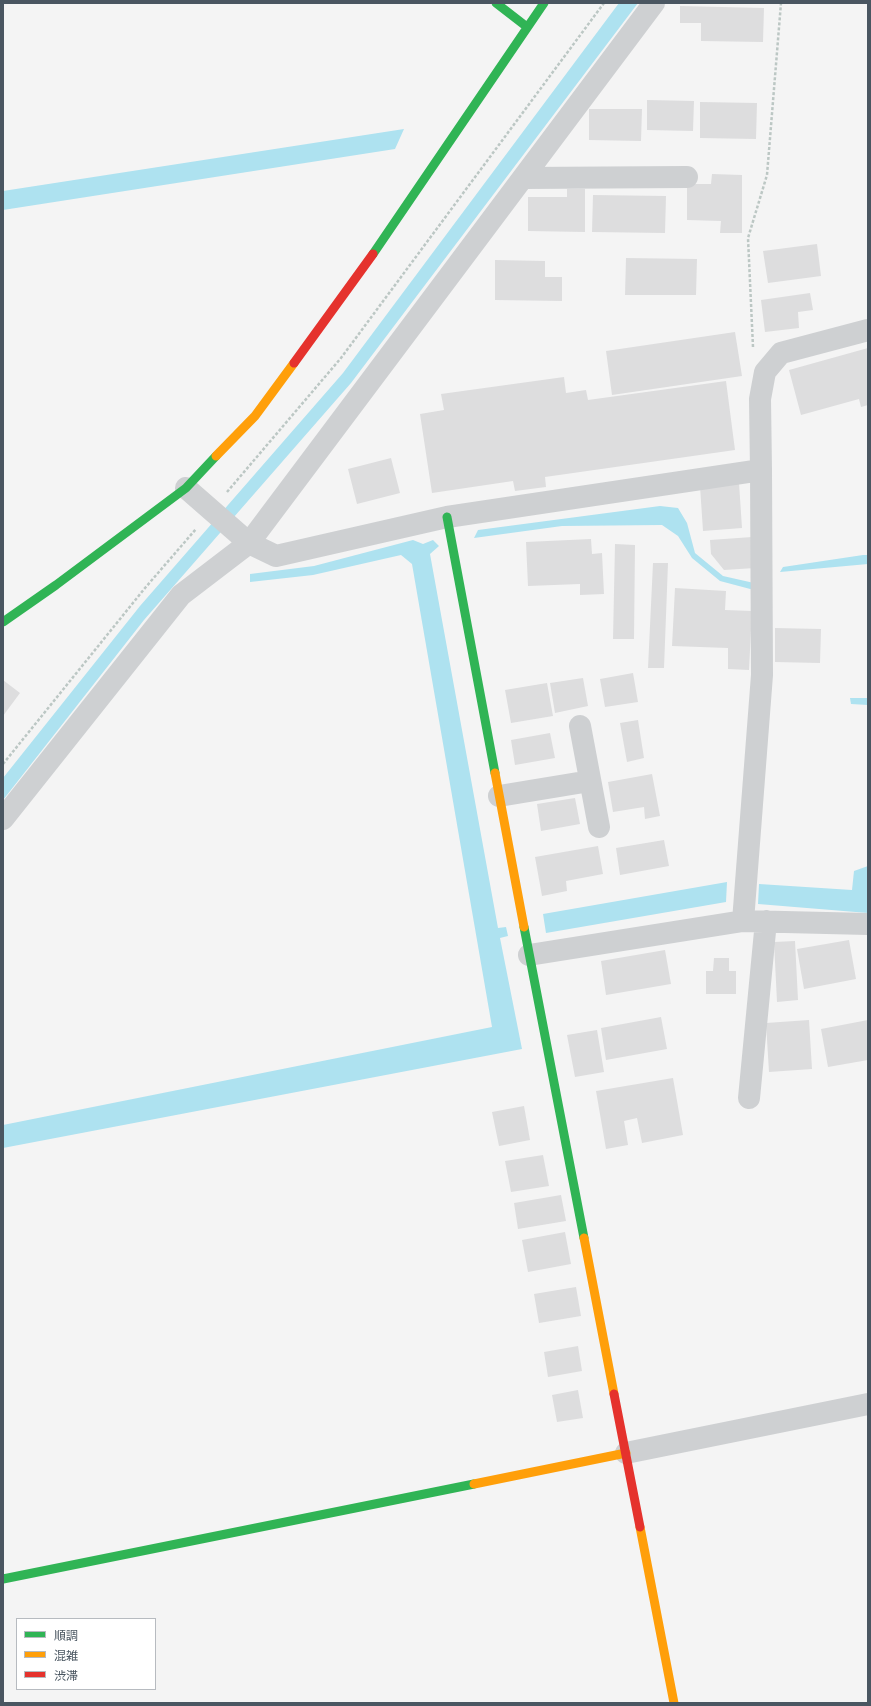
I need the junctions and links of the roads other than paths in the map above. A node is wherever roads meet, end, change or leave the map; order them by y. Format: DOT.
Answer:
graph roads {
  1 [pos="496,3"];
  2 [pos="544,3"];
  3 [pos="654,3"];
  4 [pos="527,27"];
  5 [pos="687,177"];
  6 [pos="524,178"];
  7 [pos="868,330"];
  8 [pos="761,470"];
  9 [pos="186,488"];
  10 [pos="447,517"];
  11 [pos="242,537"];
  12 [pos="3,622"];
  13 [pos="580,726"];
  14 [pos="590,781"];
  15 [pos="499,796"];
  16 [pos="3,819"];
  17 [pos="599,827"];
  18 [pos="743,921"];
  19 [pos="766,921"];
  20 [pos="868,924"];
  21 [pos="529,955"];
  22 [pos="749,1098"];
  23 [pos="868,1404"];
  24 [pos="626,1454"];
  25 [pos="3,1579"];
  26 [pos="674,1703"];
  1 -- 4 [label="street"];
  2 -- 4 [label="street"];
  3 -- 6 [label="street"];
  4 -- 9 [label="street"];
  5 -- 6 [label="street"];
  6 -- 11 [label="street"];
  7 -- 8 [label="street"];
  8 -- 10 [label="street"];
  8 -- 18 [label="street"];
  9 -- 11 [label="street"];
  9 -- 12 [label="street"];
  10 -- 11 [label="street"];
  10 -- 15 [label="street"];
  11 -- 16 [label="street"];
  13 -- 14 [label="street"];
  14 -- 15 [label="street"];
  14 -- 17 [label="street"];
  15 -- 21 [label="street"];
  18 -- 19 [label="street"];
  18 -- 21 [label="street"];
  19 -- 20 [label="street"];
  19 -- 22 [label="street"];
  21 -- 24 [label="street"];
  23 -- 24 [label="street"];
  24 -- 25 [label="street"];
  24 -- 26 [label="street"];
}
